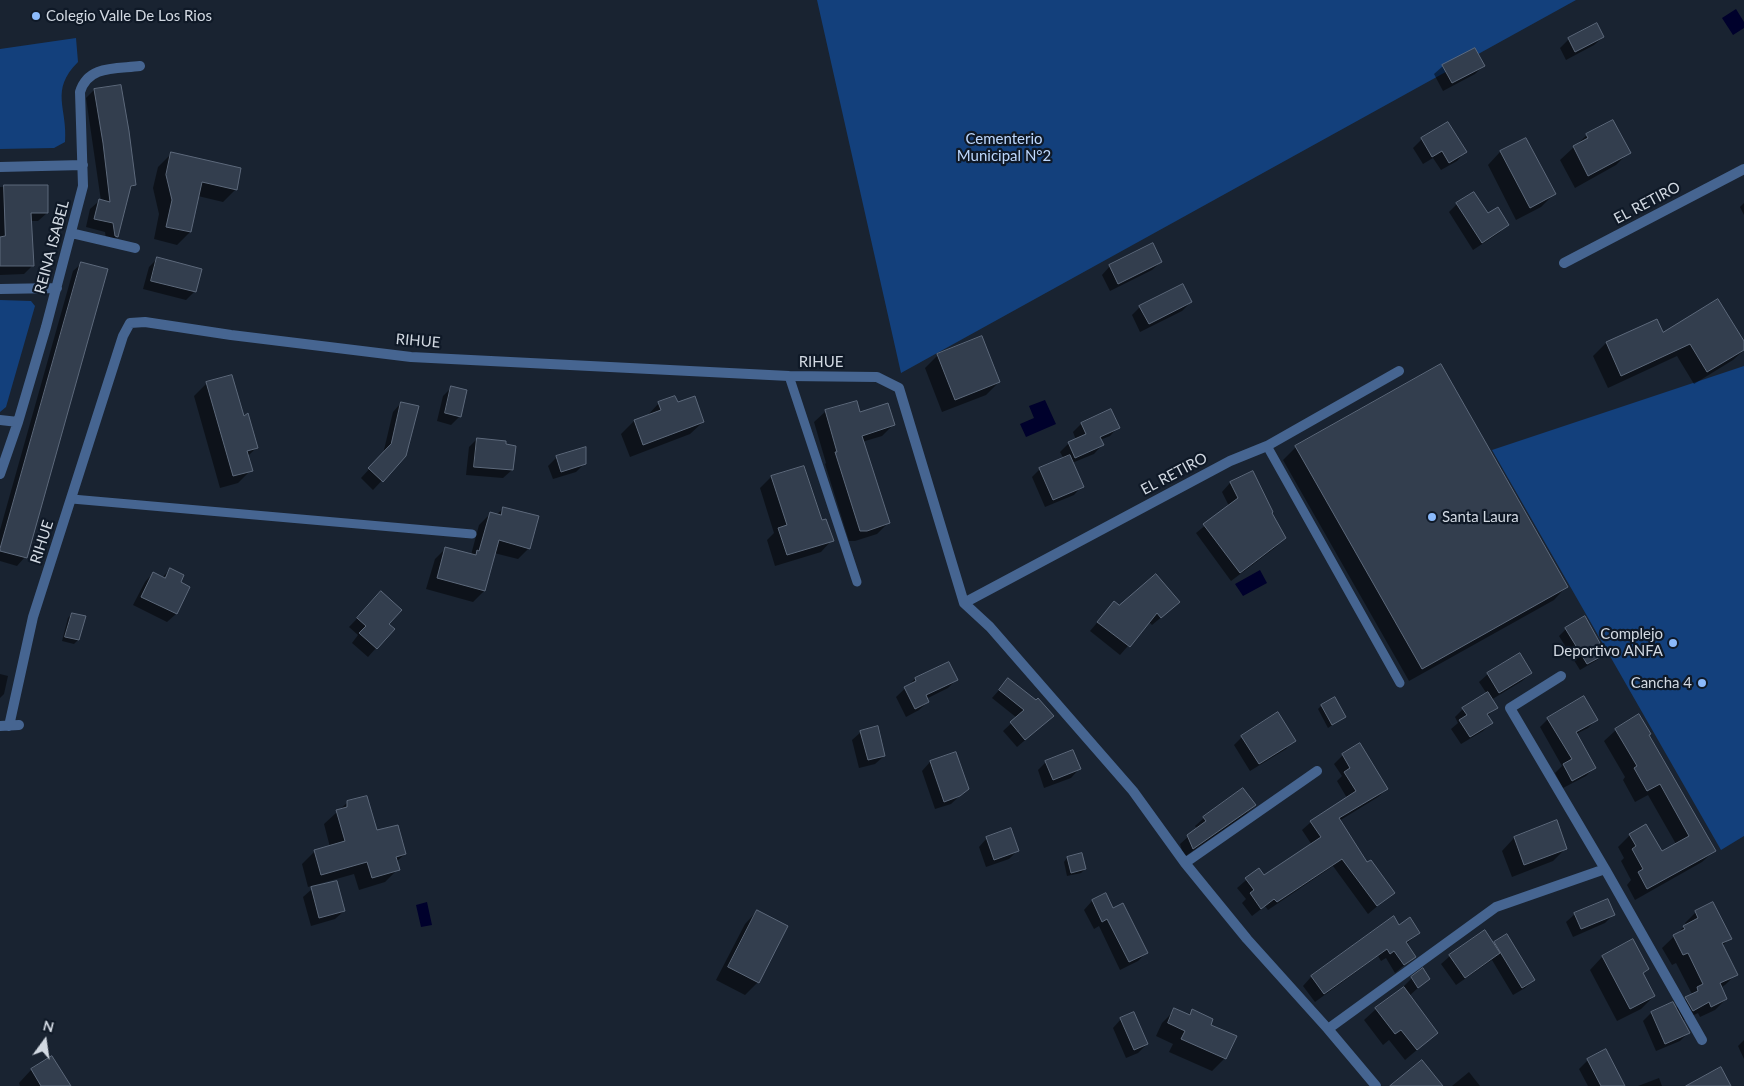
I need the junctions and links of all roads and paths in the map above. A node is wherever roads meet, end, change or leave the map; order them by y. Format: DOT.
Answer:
graph roads {
  1 [pos="140,66"];
  2 [pos="82,165"];
  3 [pos="0,167"];
  4 [pos="1744,169"];
  5 [pos="71,233"];
  6 [pos="135,248"];
  7 [pos="1564,263"];
  8 [pos="57,288"];
  9 [pos="0,289"];
  10 [pos="1398,371"];
  11 [pos="789,376"];
  12 [pos="0,420"];
  13 [pos="18,422"];
  14 [pos="1266,446"];
  15 [pos="0,474"];
  16 [pos="72,499"];
  17 [pos="472,534"];
  18 [pos="857,582"];
  19 [pos="964,603"];
  20 [pos="1561,676"];
  21 [pos="1400,683"];
  22 [pos="9,726"];
  23 [pos="1317,770"];
  24 [pos="1185,863"];
  25 [pos="1605,869"];
  26 [pos="1328,1029"];
  27 [pos="1702,1040"];
  28 [pos="1376,1086"];
  1 -- 2 [label="street, REINA ISABEL"];
  2 -- 3 [label="street"];
  2 -- 5 [label="street, REINA ISABEL"];
  4 -- 7 [label="street, EL RETIRO"];
  5 -- 6 [label="street"];
  5 -- 8 [label="street, REINA ISABEL"];
  8 -- 9 [label="street"];
  8 -- 13 [label="street, REINA ISABEL"];
  10 -- 14 [label="street, EL RETIRO"];
  11 -- 16 [label="street, RIHUE"];
  11 -- 18 [label="lane"];
  11 -- 19 [label="street, RIHUE"];
  12 -- 13 [label="street"];
  13 -- 15 [label="street, REINA ISABEL"];
  14 -- 19 [label="street, EL RETIRO"];
  14 -- 21 [label="lane"];
  16 -- 17 [label="lane"];
  16 -- 22 [label="street, RIHUE"];
  19 -- 24 [label="street"];
  20 -- 25 [label="street"];
  23 -- 24 [label="street"];
  24 -- 26 [label="street"];
  25 -- 26 [label="street"];
  25 -- 27 [label="street"];
  26 -- 28 [label="street"];
}
